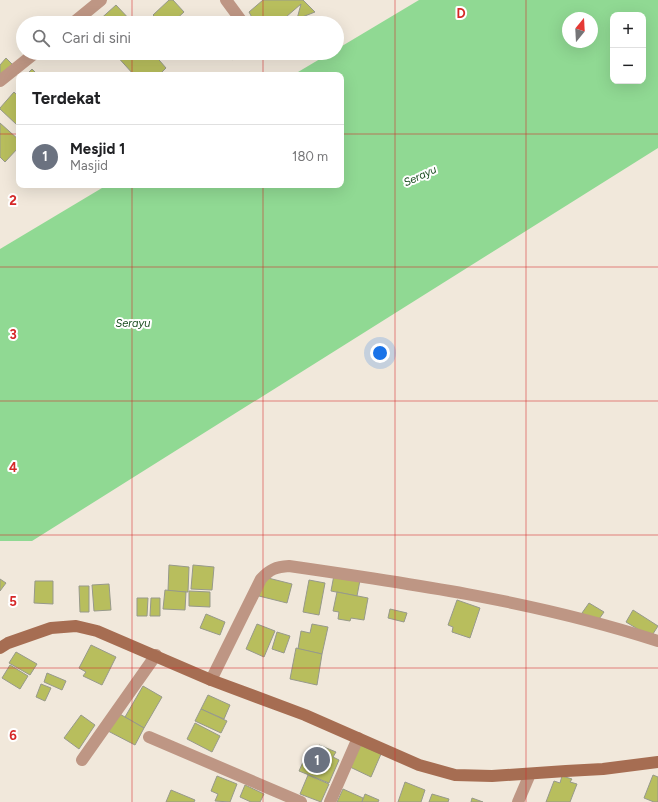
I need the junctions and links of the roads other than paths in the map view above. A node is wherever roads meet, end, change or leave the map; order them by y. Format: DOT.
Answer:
graph roads {
  1 [pos="101,0"];
  2 [pos="226,0"];
  3 [pos="82,16"];
  4 [pos="238,16"];
  5 [pos="26,60"];
  6 [pos="0,81"];
  7 [pos="658,641"];
  8 [pos="0,648"];
  9 [pos="156,655"];
  10 [pos="211,680"];
  11 [pos="149,737"];
  12 [pos="358,738"];
  13 [pos="82,760"];
  14 [pos="658,762"];
  15 [pos="530,774"];
  16 [pos="301,802"];
  17 [pos="330,802"];
  18 [pos="518,802"];
  1 -- 3 [label="street"];
  2 -- 4 [label="street"];
  5 -- 6 [label="street"];
  7 -- 10 [label="street"];
  8 -- 9 [label="main road"];
  9 -- 10 [label="main road"];
  9 -- 13 [label="street"];
  10 -- 12 [label="main road"];
  11 -- 16 [label="street"];
  12 -- 15 [label="main road"];
  12 -- 17 [label="street"];
  14 -- 15 [label="main road"];
  15 -- 18 [label="street"];
}
